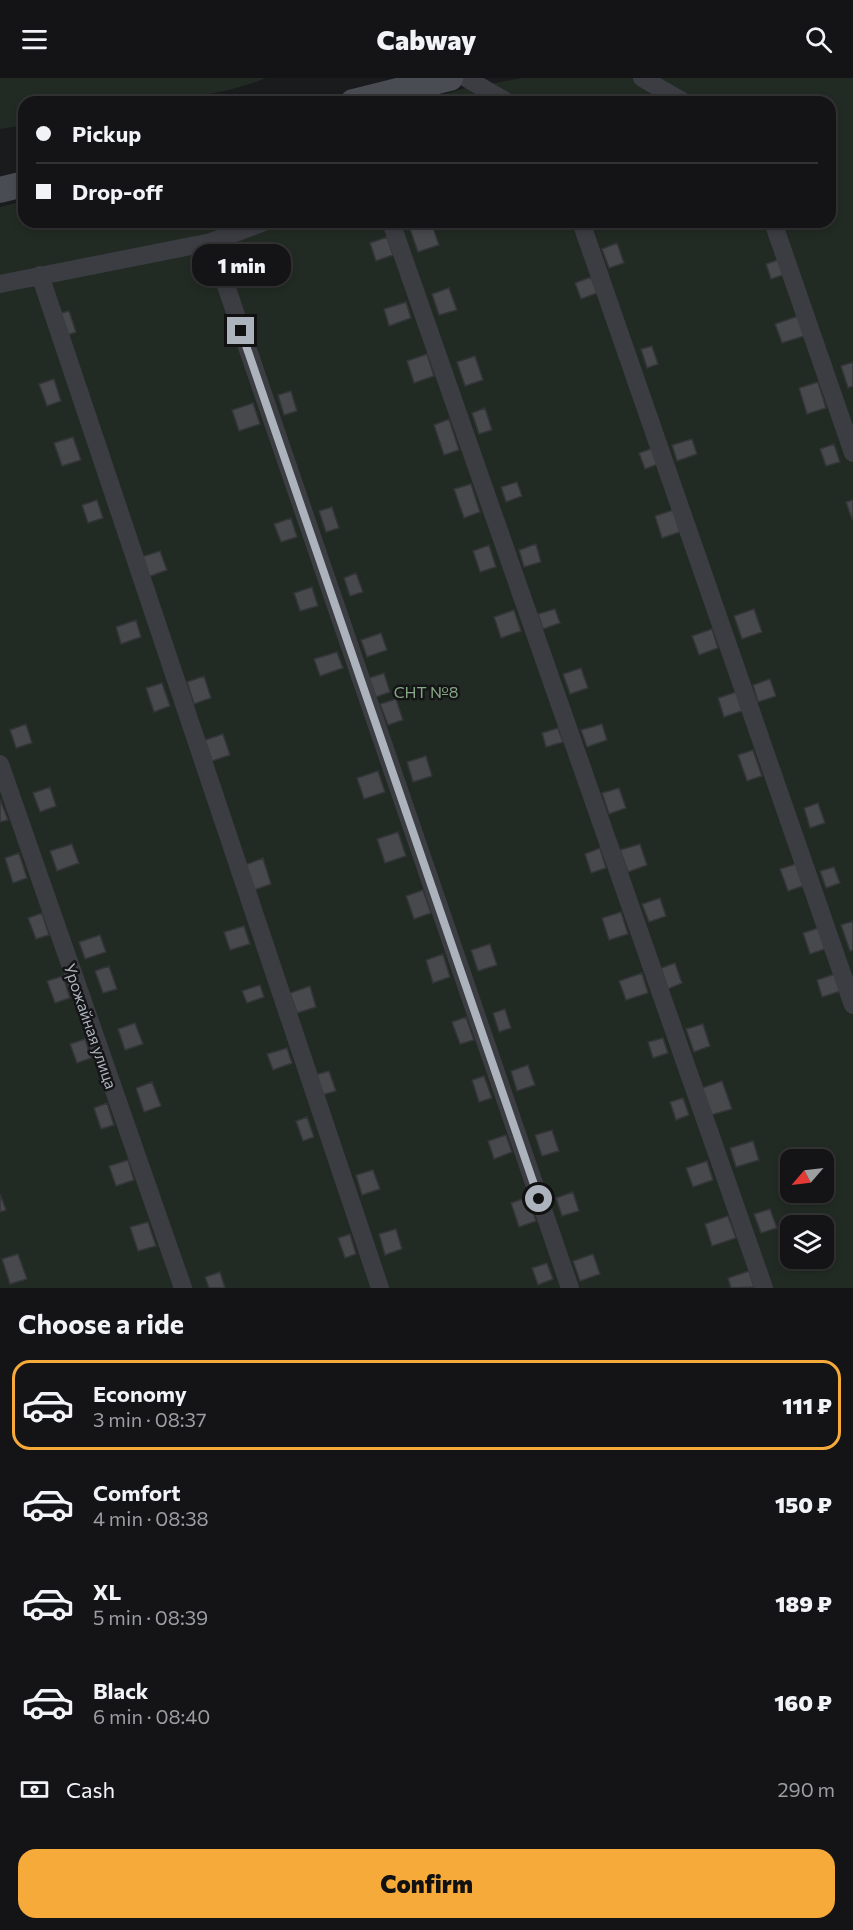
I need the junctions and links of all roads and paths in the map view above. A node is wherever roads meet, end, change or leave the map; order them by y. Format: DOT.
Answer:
graph roads {
  1 [pos="450,78"];
  2 [pos="466,78"];
  3 [pos="642,78"];
  4 [pos="377,96"];
  5 [pos="497,96"];
  6 [pos="674,96"];
  7 [pos="18,186"];
  8 [pos="0,190"];
  9 [pos="248,228"];
  10 [pos="393,228"];
  11 [pos="583,228"];
  12 [pos="775,228"];
  13 [pos="211,242"];
  14 [pos="40,275"];
  15 [pos="0,284"];
  16 [pos="853,453"];
  17 [pos="0,764"];
  18 [pos="853,1005"];
  19 [pos="183,1288"];
  20 [pos="380,1288"];
  21 [pos="570,1288"];
  22 [pos="764,1288"];
  1 -- 4 [label="main road"];
  2 -- 5 [label="street"];
  3 -- 6 [label="street"];
  7 -- 8 [label="main road"];
  9 -- 13 [label="street"];
  10 -- 22 [label="street"];
  11 -- 18 [label="street"];
  12 -- 16 [label="street"];
  13 -- 14 [label="street"];
  13 -- 21 [label="street"];
  14 -- 15 [label="street"];
  14 -- 20 [label="street"];
  17 -- 19 [label="street, Урожайная улица"];
}
